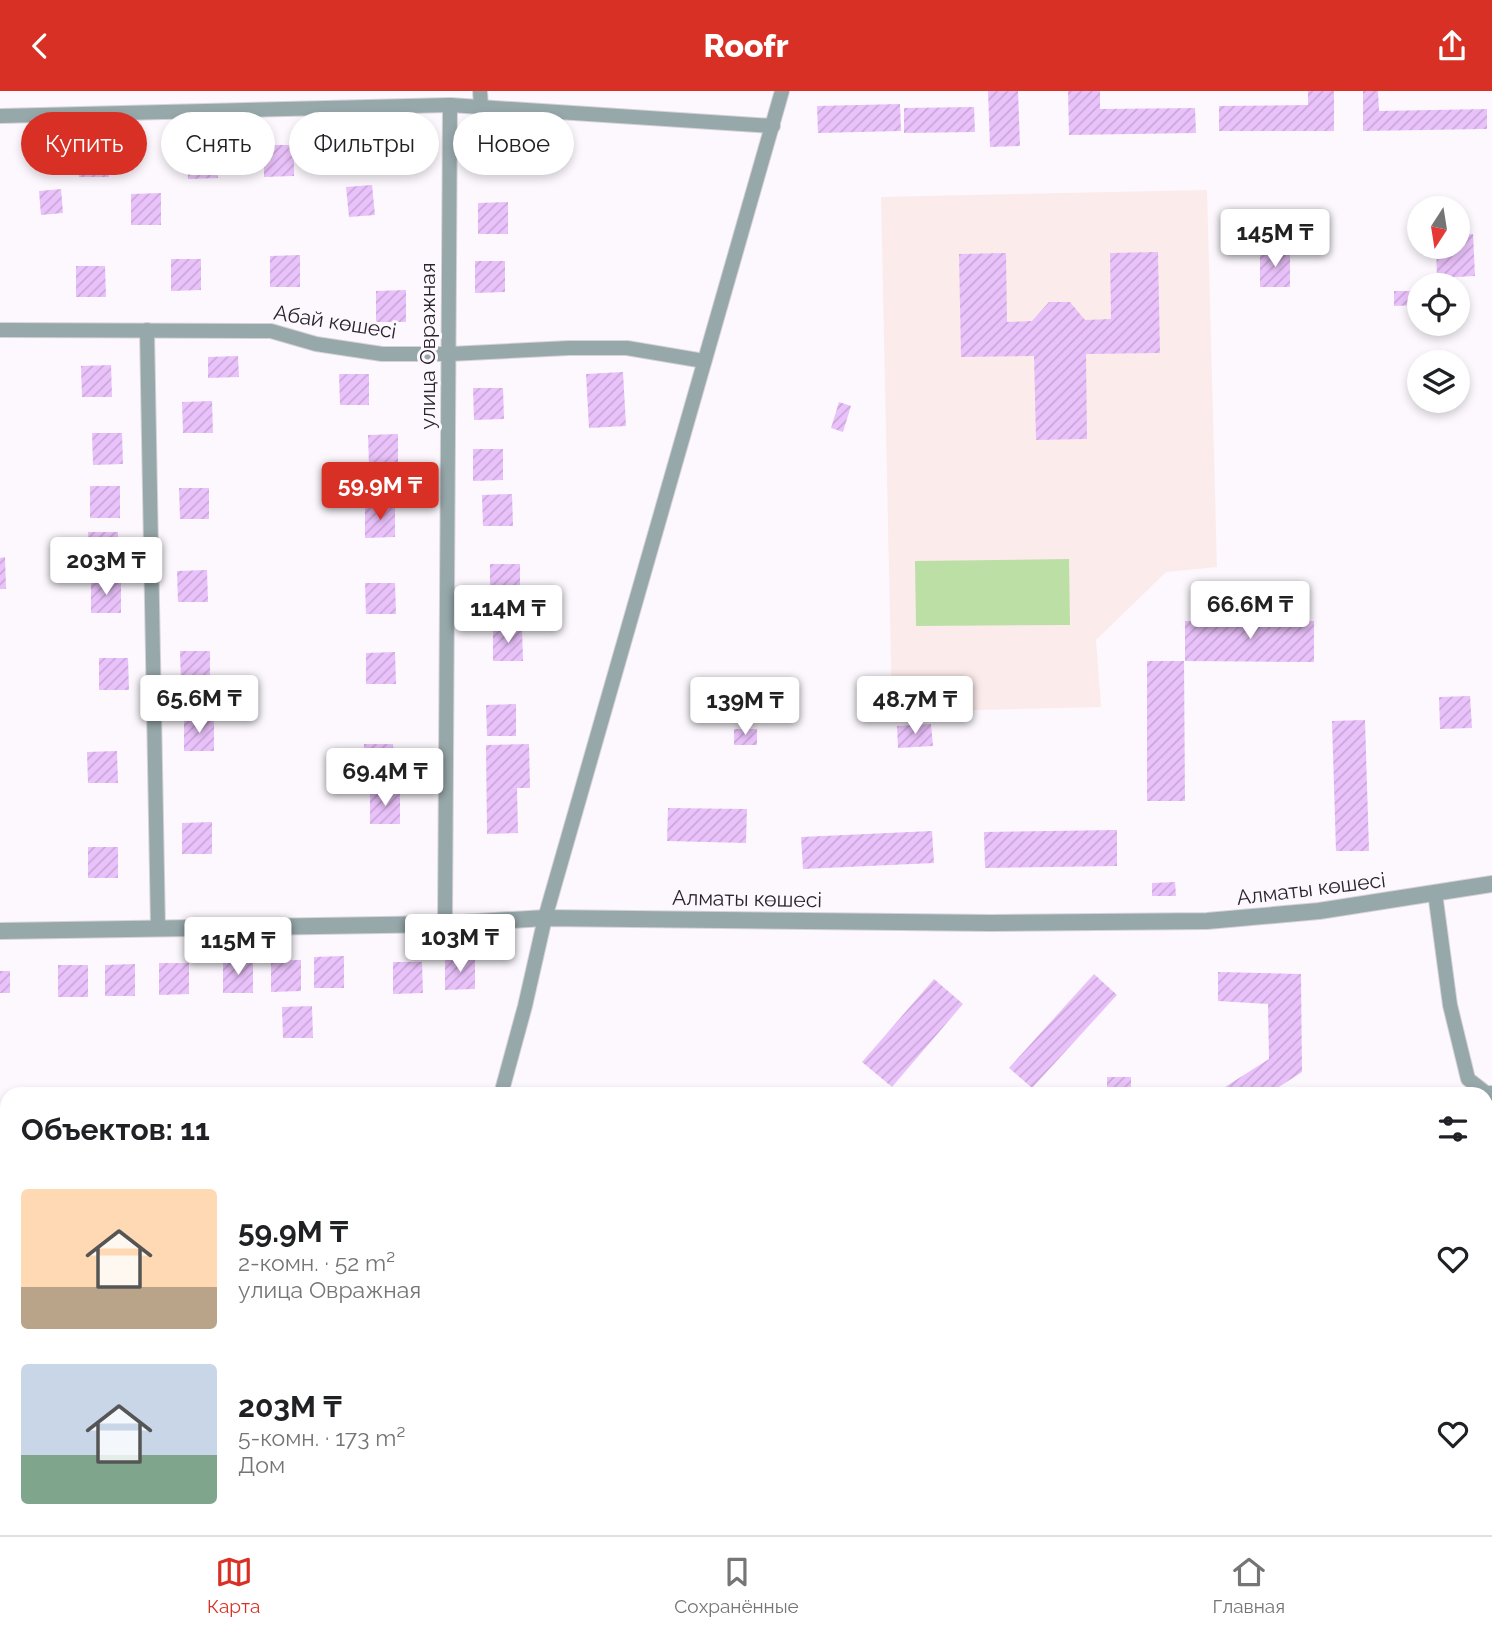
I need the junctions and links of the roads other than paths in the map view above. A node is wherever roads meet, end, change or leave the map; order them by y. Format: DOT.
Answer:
graph roads {
  1 [pos="480,91"];
  2 [pos="782,91"];
  3 [pos="450,105"];
  4 [pos="481,106"];
  5 [pos="0,116"];
  6 [pos="773,126"];
  7 [pos="0,330"];
  8 [pos="147,330"];
  9 [pos="450,354"];
  10 [pos="704,361"];
  11 [pos="1492,884"];
  12 [pos="1435,893"];
  13 [pos="545,918"];
  14 [pos="445,924"];
  15 [pos="158,928"];
  16 [pos="0,931"];
  17 [pos="503,1087"];
  18 [pos="1478,1087"];
  1 -- 4 [label="street"];
  2 -- 6 [label="street"];
  3 -- 4 [label="street"];
  3 -- 5 [label="street"];
  3 -- 9 [label="street, улица Овражная"];
  4 -- 6 [label="street"];
  6 -- 10 [label="street"];
  7 -- 8 [label="street, Абай көшесі"];
  8 -- 9 [label="street, Абай көшесі"];
  8 -- 15 [label="street"];
  9 -- 10 [label="street, Абай көшесі"];
  9 -- 14 [label="street, улица Овражная"];
  10 -- 13 [label="street"];
  11 -- 12 [label="street, Алматы көшесі"];
  12 -- 13 [label="street, Алматы көшесі"];
  12 -- 18 [label="street"];
  13 -- 14 [label="street, Алматы көшесі"];
  13 -- 17 [label="street"];
  14 -- 15 [label="street, Алматы көшесі"];
  15 -- 16 [label="street, Алматы көшесі"];
}
